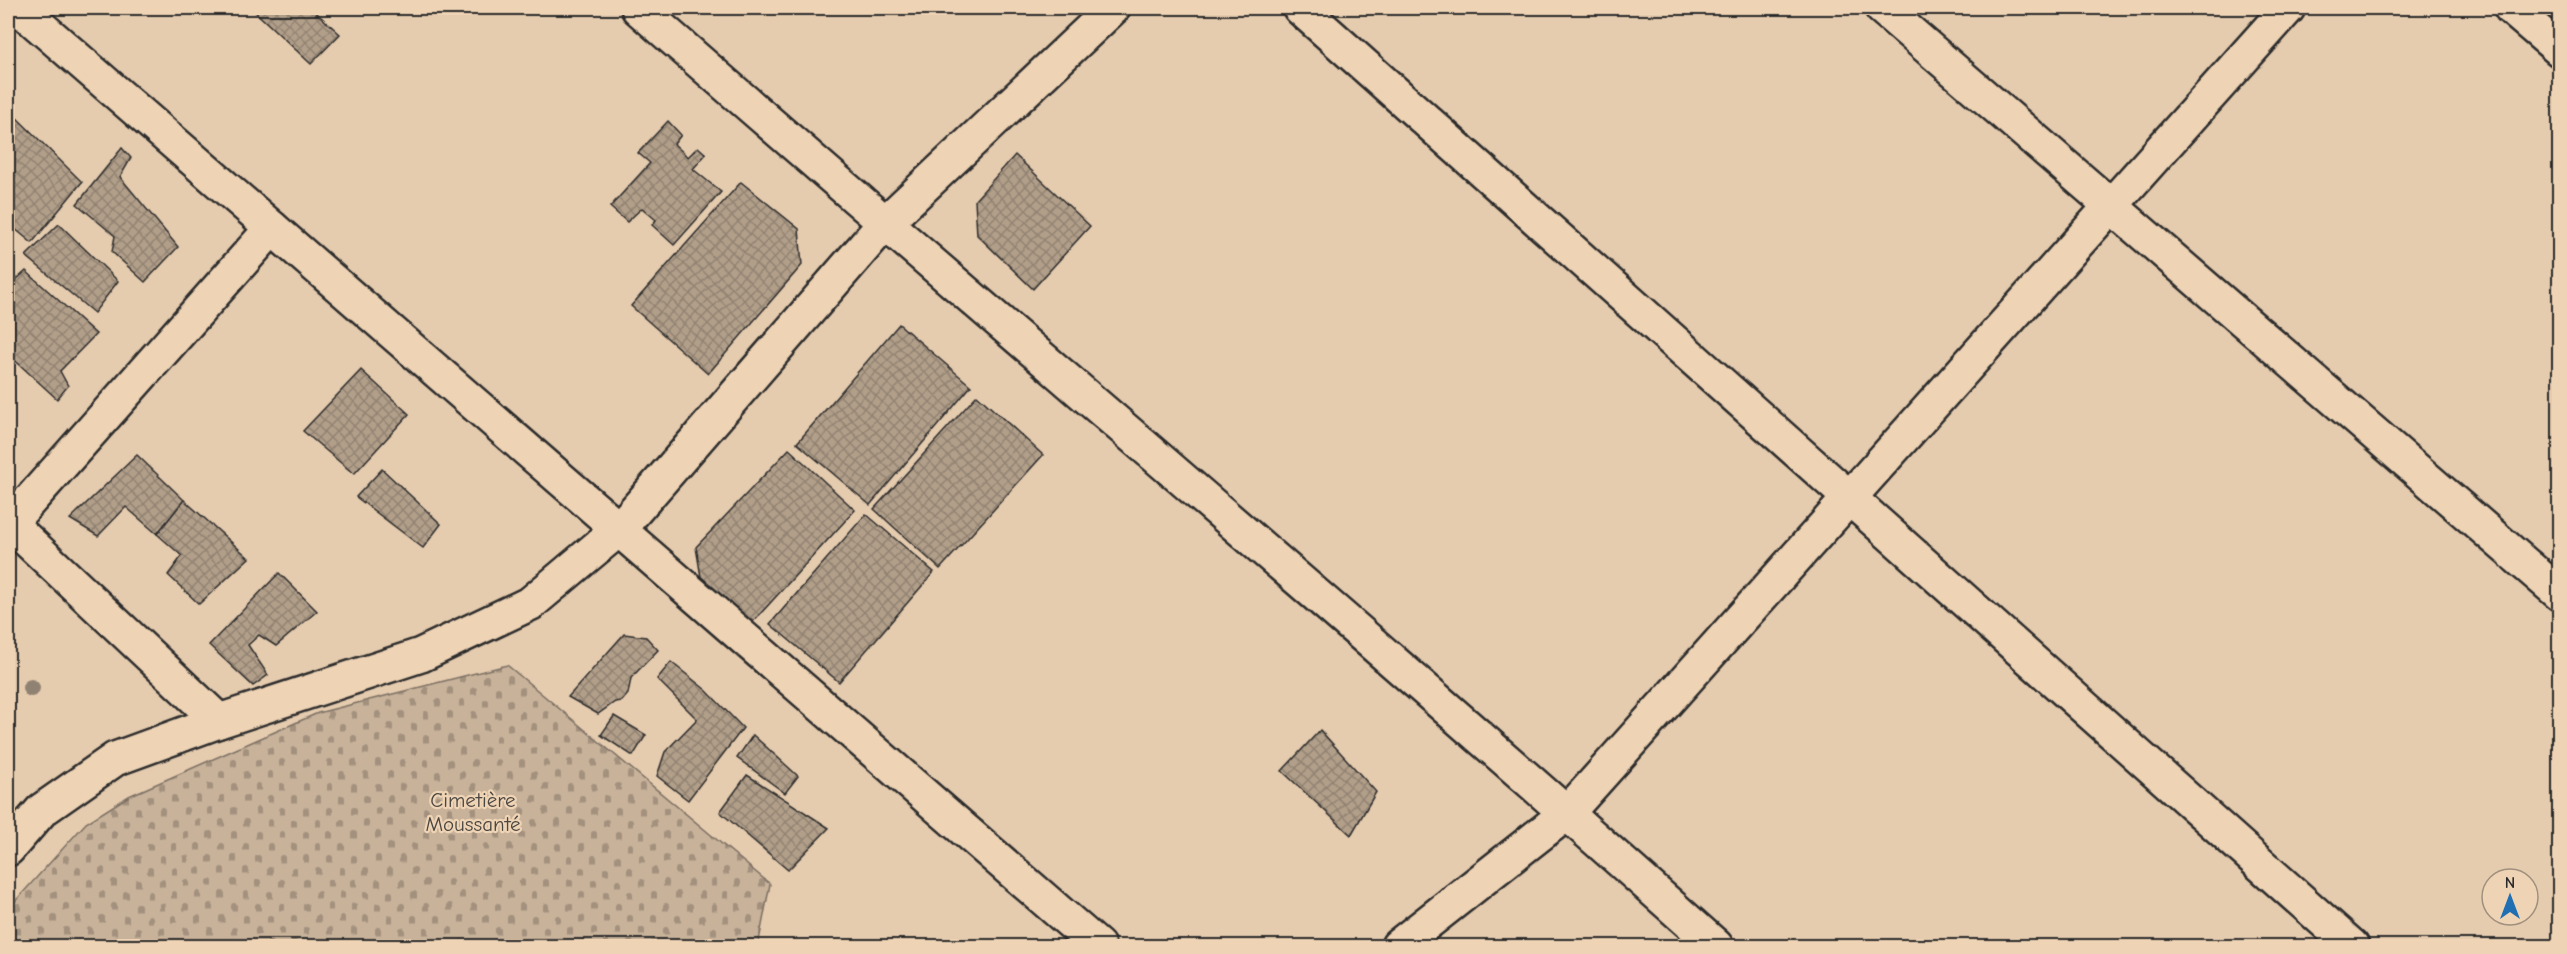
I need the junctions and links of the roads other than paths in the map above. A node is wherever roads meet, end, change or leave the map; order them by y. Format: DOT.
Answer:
graph roads {
  1 [pos="19,8"];
  2 [pos="638,8"];
  3 [pos="1113,8"];
  4 [pos="1300,8"];
  5 [pos="1882,8"];
  6 [pos="2288,8"];
  7 [pos="2511,8"];
  8 [pos="2559,50"];
  9 [pos="2110,206"];
  10 [pos="884,224"];
  11 [pos="272,228"];
  12 [pos="1849,498"];
  13 [pos="8,523"];
  14 [pos="619,529"];
  15 [pos="2559,594"];
  16 [pos="219,721"];
  17 [pos="1567,813"];
  18 [pos="8,849"];
  19 [pos="1098,946"];
  20 [pos="1398,946"];
  21 [pos="1716,946"];
  22 [pos="2352,946"];
  1 -- 11 [label="street"];
  2 -- 10 [label="street"];
  3 -- 10 [label="street"];
  4 -- 12 [label="street"];
  5 -- 9 [label="street"];
  6 -- 9 [label="street"];
  7 -- 8 [label="street"];
  9 -- 12 [label="street"];
  9 -- 15 [label="street"];
  10 -- 14 [label="street"];
  10 -- 17 [label="street"];
  11 -- 13 [label="street"];
  11 -- 14 [label="street"];
  12 -- 17 [label="street"];
  12 -- 22 [label="street"];
  13 -- 16 [label="street"];
  14 -- 16 [label="street"];
  14 -- 19 [label="street"];
  16 -- 18 [label="street"];
  17 -- 20 [label="street"];
  17 -- 21 [label="street"];
}
